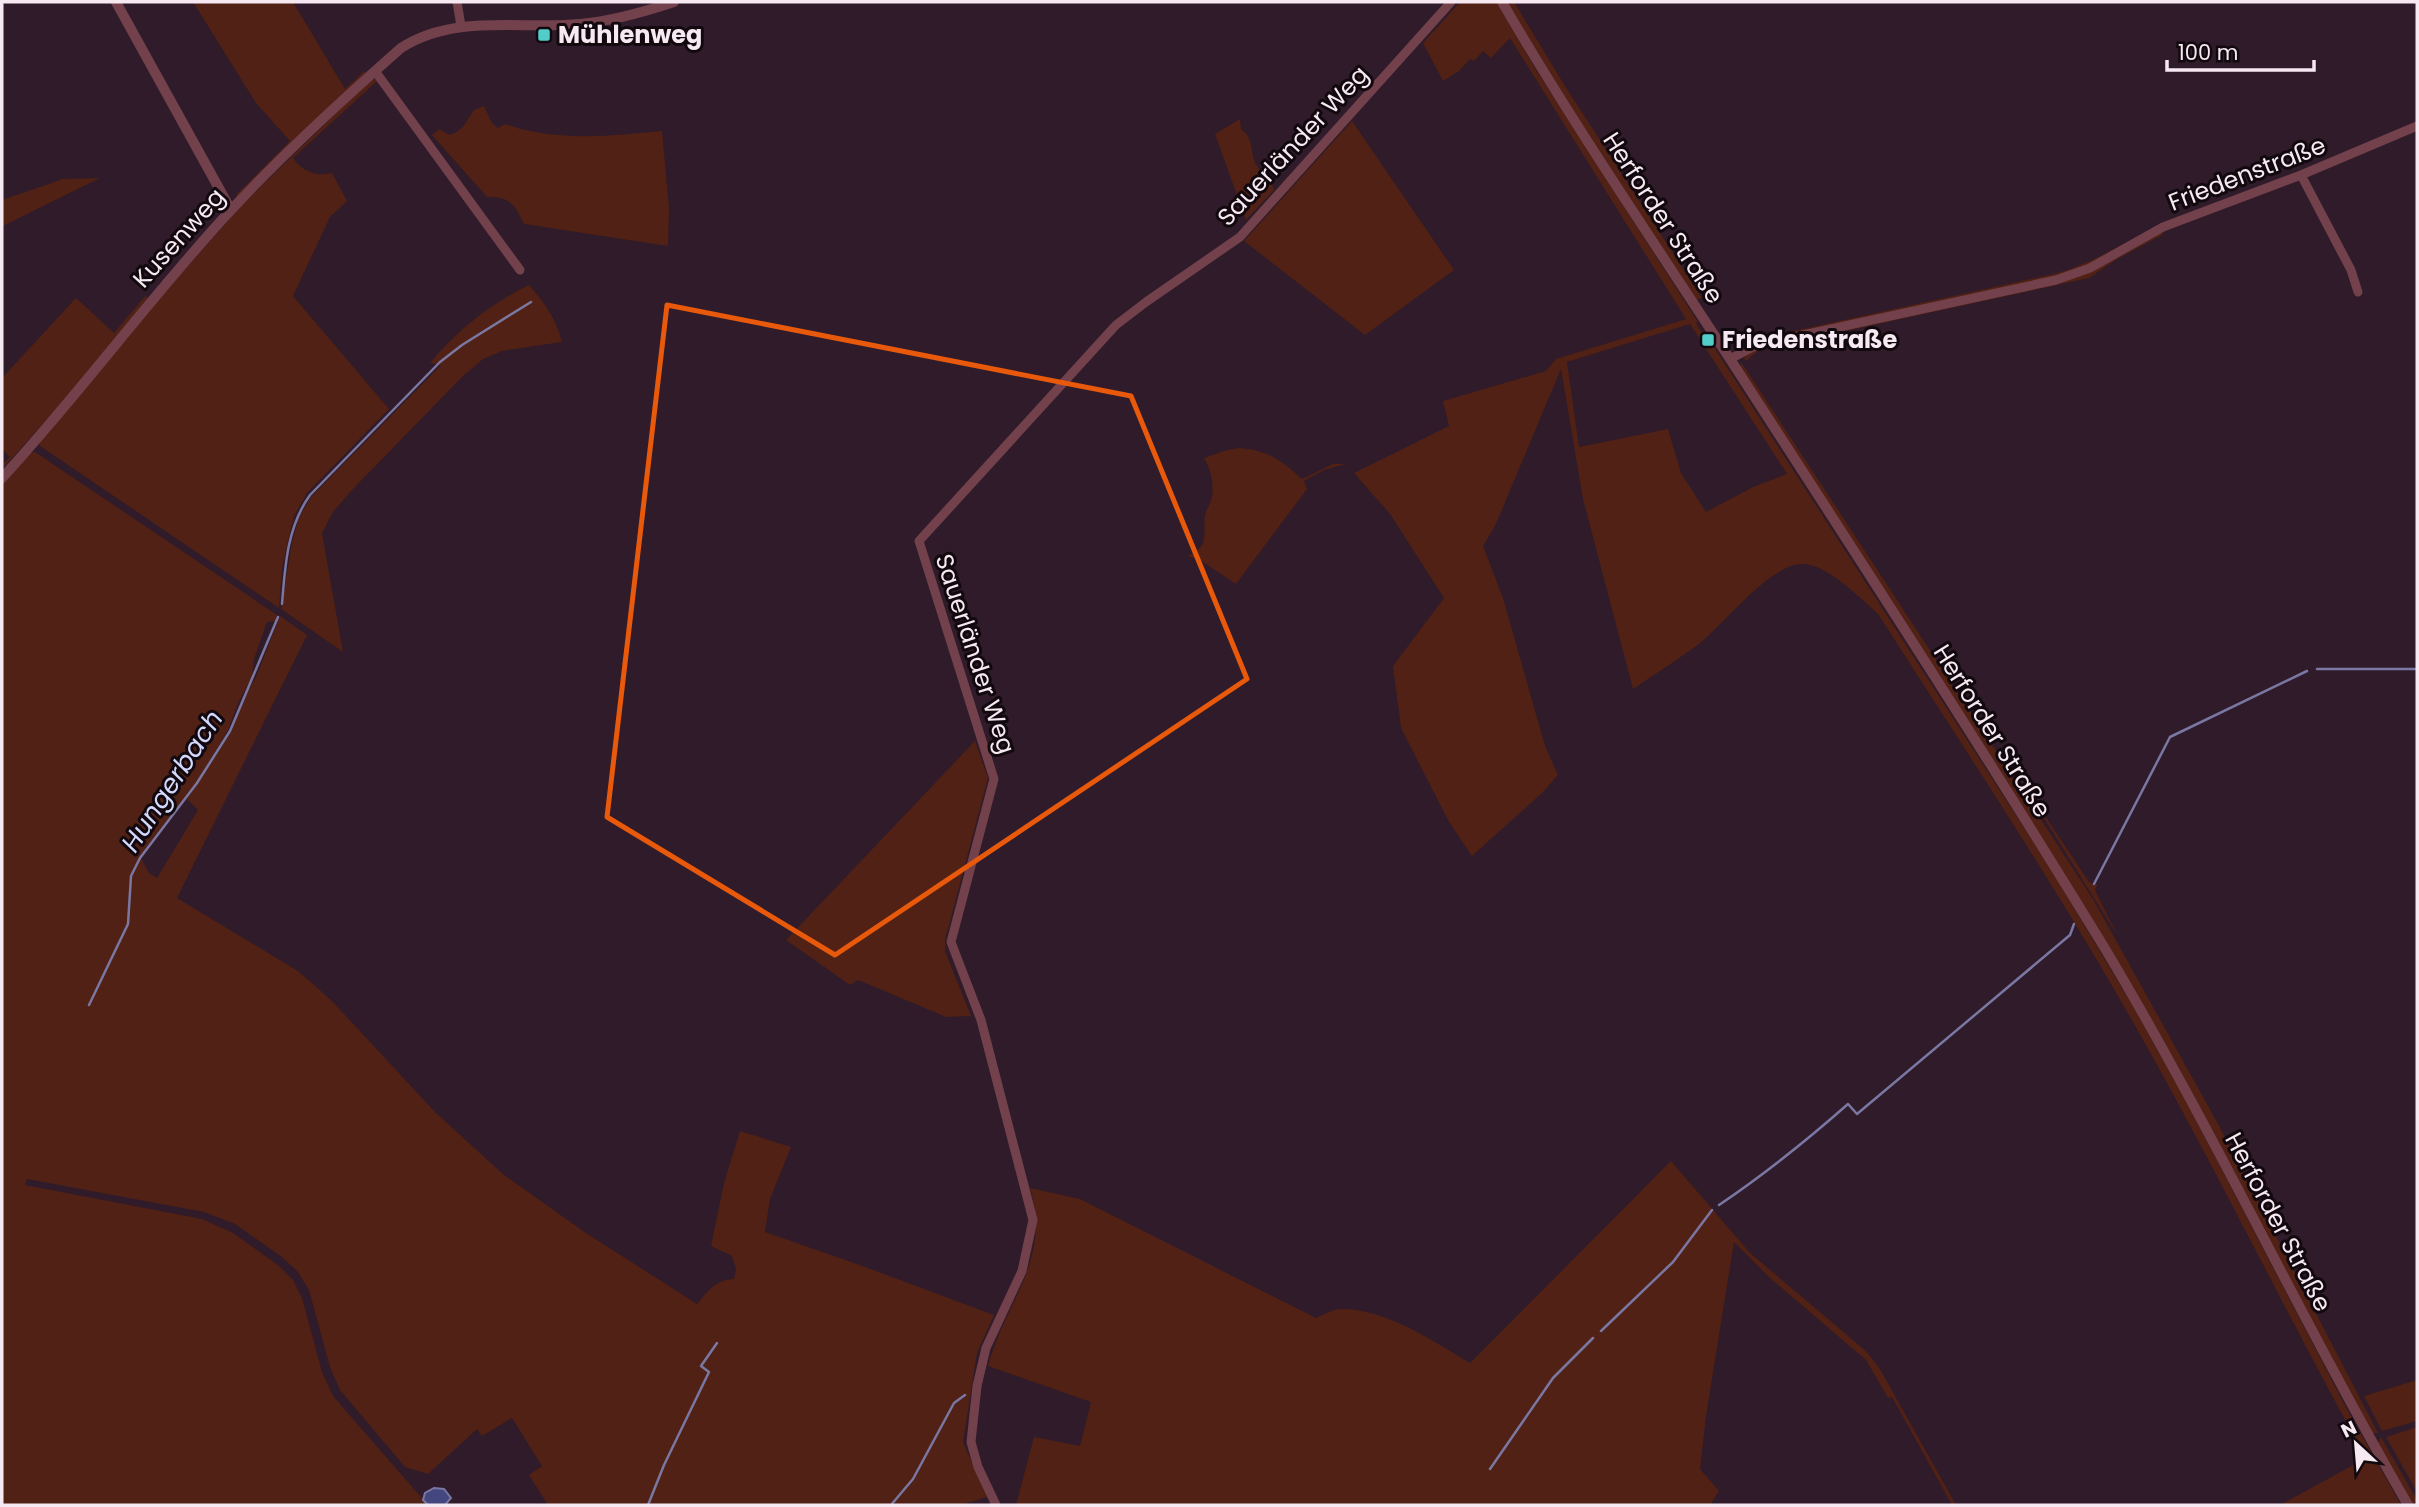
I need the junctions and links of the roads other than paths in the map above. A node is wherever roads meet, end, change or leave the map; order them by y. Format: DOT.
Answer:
graph roads {
  1 [pos="116,2"];
  2 [pos="457,2"];
  3 [pos="674,2"];
  4 [pos="1451,2"];
  5 [pos="1502,2"];
  6 [pos="461,26"];
  7 [pos="375,71"];
  8 [pos="2417,126"];
  9 [pos="2301,175"];
  10 [pos="231,210"];
  11 [pos="520,270"];
  12 [pos="2358,292"];
  13 [pos="1730,359"];
  14 [pos="2,478"];
  15 [pos="996,1505"];
  16 [pos="2408,1505"];
  1 -- 10 [label="street"];
  2 -- 6 [label="street"];
  3 -- 6 [label="street, Kusenweg"];
  4 -- 15 [label="street, Sauerländer Weg"];
  5 -- 13 [label="street, Herforder Straße"];
  6 -- 7 [label="street, Kusenweg"];
  7 -- 10 [label="street, Kusenweg"];
  7 -- 11 [label="street"];
  8 -- 9 [label="street, Friedenstraße"];
  9 -- 12 [label="street"];
  9 -- 13 [label="street, Friedenstraße"];
  10 -- 14 [label="street, Kusenweg"];
  13 -- 16 [label="street, Herforder Straße"];
}
